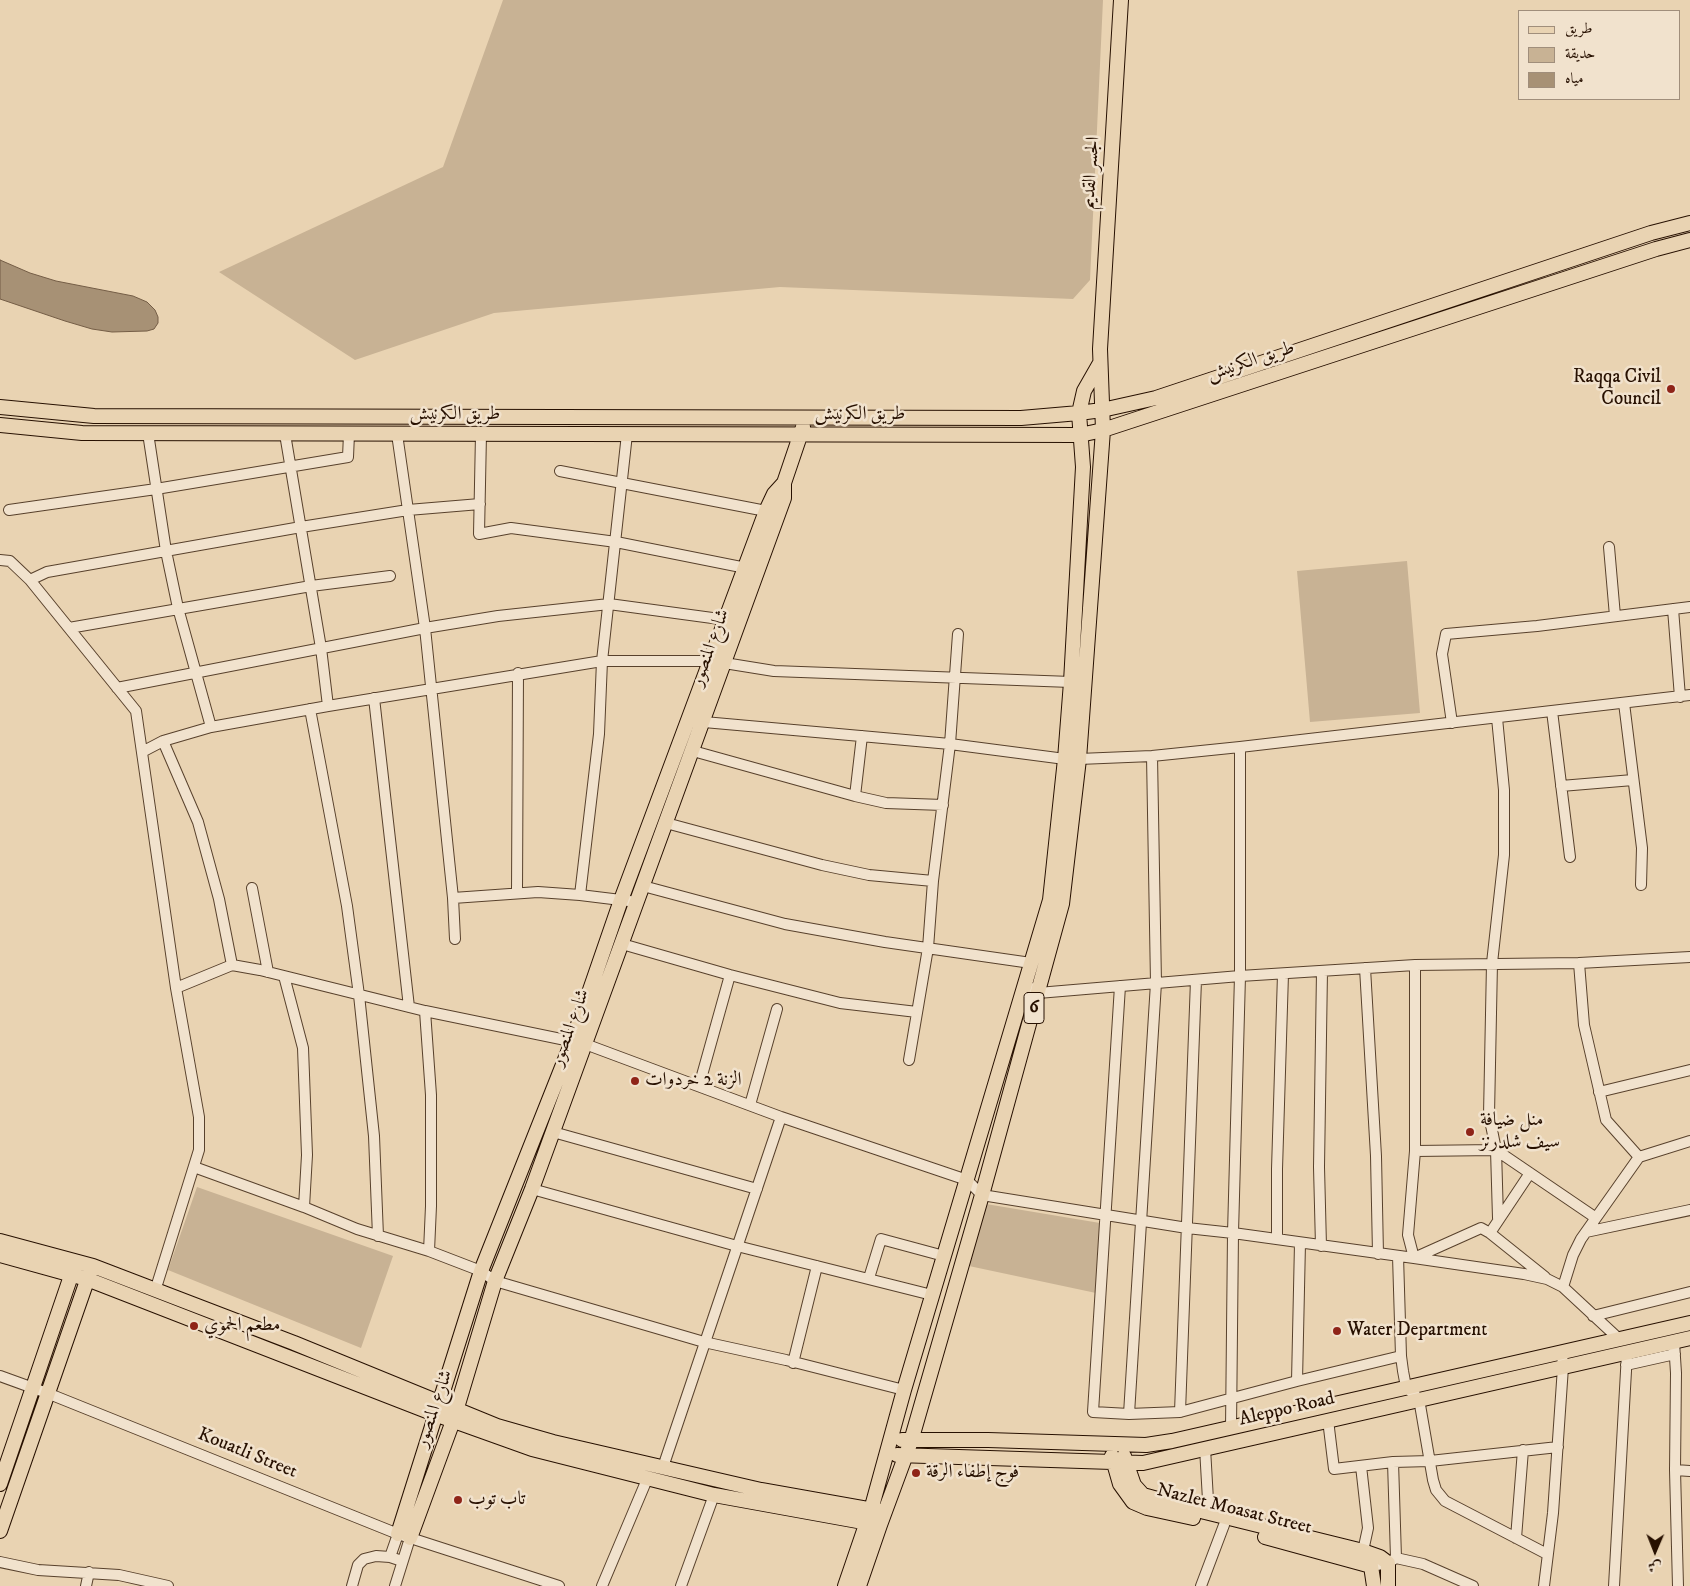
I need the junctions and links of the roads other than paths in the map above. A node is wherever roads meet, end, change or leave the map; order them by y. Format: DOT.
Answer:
graph roads {
  1 [pos="1122,0"];
  2 [pos="1690,223"];
  3 [pos="1690,240"];
  4 [pos="1100,364"];
  5 [pos="0,407"];
  6 [pos="1102,410"];
  7 [pos="1079,413"];
  8 [pos="804,418"];
  9 [pos="882,418"];
  10 [pos="0,425"];
  11 [pos="1103,430"];
  12 [pos="148,433"];
  13 [pos="286,434"];
  14 [pos="349,434"];
  15 [pos="397,434"];
  16 [pos="481,434"];
  17 [pos="628,434"];
  18 [pos="802,434"];
  19 [pos="880,434"];
  20 [pos="1080,434"];
  21 [pos="291,467"];
  22 [pos="560,471"];
  23 [pos="622,483"];
  24 [pos="784,483"];
  25 [pos="156,489"];
  26 [pos="480,504"];
  27 [pos="9,510"];
  28 [pos="408,510"];
  29 [pos="766,511"];
  30 [pos="301,527"];
  31 [pos="616,542"];
  32 [pos="1609,547"];
  33 [pos="166,551"];
  34 [pos="0,560"];
  35 [pos="752,569"];
  36 [pos="390,576"];
  37 [pos="30,580"];
  38 [pos="311,586"];
  39 [pos="609,604"];
  40 [pos="1690,607"];
  41 [pos="178,608"];
  42 [pos="1673,609"];
  43 [pos="1615,616"];
  44 [pos="727,620"];
  45 [pos="69,628"];
  46 [pos="425,628"];
  47 [pos="958,634"];
  48 [pos="321,648"];
  49 [pos="602,661"];
  50 [pos="718,662"];
  51 [pos="196,672"];
  52 [pos="518,673"];
  53 [pos="954,678"];
  54 [pos="1071,682"];
  55 [pos="117,688"];
  56 [pos="431,688"];
  57 [pos="1685,696"];
  58 [pos="374,698"];
  59 [pos="1624,703"];
  60 [pos="328,706"];
  61 [pos="310,709"];
  62 [pos="1552,711"];
  63 [pos="1497,718"];
  64 [pos="704,722"];
  65 [pos="1452,723"];
  66 [pos="211,727"];
  67 [pos="862,736"];
  68 [pos="163,741"];
  69 [pos="950,744"];
  70 [pos="1240,747"];
  71 [pos="142,752"];
  72 [pos="693,752"];
  73 [pos="1152,756"];
  74 [pos="1072,759"];
  75 [pos="1633,780"];
  76 [pos="1561,786"];
  77 [pos="855,796"];
  78 [pos="943,805"];
  79 [pos="666,823"];
  80 [pos="1570,857"];
  81 [pos="933,882"];
  82 [pos="1641,885"];
  83 [pos="643,886"];
  84 [pos="252,888"];
  85 [pos="517,893"];
  86 [pos="580,895"];
  87 [pos="453,898"];
  88 [pos="621,900"];
  89 [pos="637,902"];
  90 [pos="455,939"];
  91 [pos="622,944"];
  92 [pos="928,948"];
  93 [pos="1690,957"];
  94 [pos="1032,963"];
  95 [pos="1492,963"];
  96 [pos="1579,963"];
  97 [pos="232,965"];
  98 [pos="1415,965"];
  99 [pos="1366,968"];
  100 [pos="1322,971"];
  101 [pos="268,972"];
  102 [pos="1282,974"];
  103 [pos="730,975"];
  104 [pos="284,976"];
  105 [pos="1240,976"];
  106 [pos="1196,980"];
  107 [pos="1156,983"];
  108 [pos="1025,984"];
  109 [pos="1120,986"];
  110 [pos="176,988"];
  111 [pos="1038,994"];
  112 [pos="359,995"];
  113 [pos="409,1007"];
  114 [pos="777,1008"];
  115 [pos="426,1012"];
  116 [pos="917,1012"];
  117 [pos="578,1043"];
  118 [pos="909,1060"];
  119 [pos="1690,1070"];
  120 [pos="699,1086"];
  121 [pos="1599,1092"];
  122 [pos="750,1105"];
  123 [pos="781,1117"];
  124 [pos="553,1132"];
  125 [pos="1690,1142"];
  126 [pos="1496,1150"];
  127 [pos="1415,1151"];
  128 [pos="1639,1157"];
  129 [pos="194,1167"];
  130 [pos="1530,1173"];
  131 [pos="967,1180"];
  132 [pos="532,1189"];
  133 [pos="757,1189"];
  134 [pos="982,1194"];
  135 [pos="304,1207"];
  136 [pos="1690,1210"];
  137 [pos="1105,1215"];
  138 [pos="1498,1218"];
  139 [pos="1596,1218"];
  140 [pos="1142,1221"];
  141 [pos="1187,1228"];
  142 [pos="1490,1232"];
  143 [pos="1586,1232"];
  144 [pos="1233,1233"];
  145 [pos="378,1236"];
  146 [pos="1277,1239"];
  147 [pos="0,1242"];
  148 [pos="1300,1243"];
  149 [pos="737,1246"];
  150 [pos="1321,1246"];
  151 [pos="429,1252"];
  152 [pos="1378,1254"];
  153 [pos="0,1256"];
  154 [pos="944,1256"];
  155 [pos="1398,1256"];
  156 [pos="1414,1258"];
  157 [pos="817,1266"];
  158 [pos="73,1268"];
  159 [pos="481,1271"];
  160 [pos="90,1273"];
  161 [pos="869,1278"];
  162 [pos="1547,1279"];
  163 [pos="495,1281"];
  164 [pos="1563,1287"];
  165 [pos="155,1290"];
  166 [pos="1690,1292"];
  167 [pos="932,1295"];
  168 [pos="1593,1316"];
  169 [pos="1690,1323"];
  170 [pos="1690,1338"];
  171 [pos="1619,1339"];
  172 [pos="704,1342"];
  173 [pos="1674,1348"];
  174 [pos="1562,1352"];
  175 [pos="1401,1356"];
  176 [pos="1627,1359"];
  177 [pos="793,1363"];
  178 [pos="1563,1367"];
  179 [pos="0,1376"];
  180 [pos="1297,1381"];
  181 [pos="1406,1387"];
  182 [pos="33,1388"];
  183 [pos="904,1390"];
  184 [pos="47,1393"];
  185 [pos="1231,1399"];
  186 [pos="1419,1399"];
  187 [pos="438,1409"];
  188 [pos="1180,1412"];
  189 [pos="1130,1414"];
  190 [pos="454,1415"];
  191 [pos="1328,1420"];
  192 [pos="1231,1428"];
  193 [pos="891,1440"];
  194 [pos="911,1441"];
  195 [pos="1115,1444"];
  196 [pos="1558,1446"];
  197 [pos="1205,1448"];
  198 [pos="1523,1450"];
  199 [pos="887,1454"];
  200 [pos="905,1456"];
  201 [pos="1430,1461"];
  202 [pos="1393,1462"];
  203 [pos="1120,1463"];
  204 [pos="1361,1466"];
  205 [pos="663,1467"];
  206 [pos="1676,1470"];
  207 [pos="1690,1471"];
  208 [pos="648,1477"];
  209 [pos="1,1480"];
  210 [pos="714,1494"];
  211 [pos="1205,1512"];
  212 [pos="875,1517"];
  213 [pos="1224,1525"];
  214 [pos="0,1530"];
  215 [pos="404,1536"];
  216 [pos="1516,1538"];
  217 [pos="1363,1551"];
  218 [pos="1547,1554"];
  219 [pos="390,1557"];
  220 [pos="402,1561"];
  221 [pos="1392,1561"];
  222 [pos="0,1562"];
  223 [pos="1371,1566"];
  224 [pos="89,1572"];
  225 [pos="86,1586"];
  226 [pos="168,1586"];
  227 [pos="352,1586"];
  228 [pos="395,1586"];
  229 [pos="559,1586"];
  230 [pos="602,1586"];
  231 [pos="681,1586"];
  232 [pos="845,1586"];
  233 [pos="859,1586"];
  234 [pos="1201,1586"];
  235 [pos="1374,1586"];
  236 [pos="1388,1586"];
  237 [pos="1473,1586"];
  238 [pos="1544,1586"];
  239 [pos="1614,1586"];
  240 [pos="1678,1586"];
  1 -- 4 [label="main road, الجسر القديم"];
  2 -- 6 [label="main road, طريق الكرنيش"];
  3 -- 11 [label="main road, طريق الكرنيش"];
  4 -- 6 [label="main road, الجسر القديم"];
  4 -- 7 [label="main road"];
  5 -- 8 [label="main road, طريق الكرنيش"];
  6 -- 7 [label="main road, طريق الكرنيش"];
  6 -- 11 [label="main road, 6"];
  7 -- 9 [label="main road, طريق الكرنيش"];
  7 -- 20 [label="main road, 6"];
  8 -- 9 [label="main road, طريق الكرنيش"];
  8 -- 18 [label="main road, شارع المنصور"];
  9 -- 19 [label="main road"];
  10 -- 12 [label="main road, طريق الكرنيش"];
  11 -- 20 [label="main road, طريق الكرنيش"];
  11 -- 74 [label="main road, 6"];
  12 -- 13 [label="main road, طريق الكرنيش"];
  12 -- 25 [label="street"];
  13 -- 14 [label="main road, طريق الكرنيش"];
  13 -- 21 [label="street"];
  14 -- 15 [label="main road, طريق الكرنيش"];
  14 -- 21 [label="street"];
  15 -- 16 [label="main road, طريق الكرنيش"];
  15 -- 28 [label="street"];
  16 -- 17 [label="main road, طريق الكرنيش"];
  16 -- 26 [label="street"];
  17 -- 18 [label="main road, طريق الكرنيش"];
  17 -- 23 [label="street"];
  18 -- 19 [label="main road, طريق الكرنيش"];
  18 -- 24 [label="main road, شارع المنصور"];
  19 -- 20 [label="main road, طريق الكرنيش"];
  20 -- 54 [label="main road, 6"];
  21 -- 25 [label="street"];
  21 -- 30 [label="street"];
  22 -- 23 [label="street"];
  23 -- 29 [label="street"];
  23 -- 31 [label="street"];
  24 -- 29 [label="main road, شارع المنصور"];
  24 -- 35 [label="main road, شارع المنصور"];
  25 -- 27 [label="street"];
  25 -- 33 [label="street"];
  26 -- 28 [label="street"];
  26 -- 31 [label="street"];
  28 -- 30 [label="street"];
  28 -- 46 [label="street"];
  29 -- 35 [label="main road, شارع المنصور"];
  30 -- 33 [label="street"];
  30 -- 38 [label="street"];
  31 -- 35 [label="street"];
  31 -- 39 [label="street"];
  32 -- 43 [label="street"];
  33 -- 37 [label="street"];
  33 -- 41 [label="street"];
  34 -- 37 [label="street"];
  35 -- 44 [label="main road, شارع المنصور"];
  35 -- 50 [label="main road, شارع المنصور"];
  36 -- 38 [label="street"];
  37 -- 45 [label="street"];
  38 -- 41 [label="street"];
  38 -- 48 [label="street"];
  39 -- 44 [label="street"];
  39 -- 46 [label="street"];
  39 -- 49 [label="street"];
  40 -- 42 [label="street"];
  41 -- 45 [label="street"];
  41 -- 51 [label="street"];
  42 -- 43 [label="street"];
  42 -- 57 [label="street"];
  43 -- 65 [label="street"];
  44 -- 50 [label="main road, شارع المنصور"];
  45 -- 55 [label="street"];
  46 -- 48 [label="street"];
  46 -- 56 [label="street"];
  47 -- 53 [label="street"];
  48 -- 51 [label="street"];
  48 -- 60 [label="street"];
  49 -- 50 [label="street"];
  49 -- 52 [label="street"];
  49 -- 86 [label="street"];
  50 -- 53 [label="street"];
  50 -- 64 [label="main road, شارع المنصور"];
  50 -- 88 [label="main road, شارع المنصور"];
  51 -- 55 [label="street"];
  51 -- 66 [label="street"];
  52 -- 56 [label="street"];
  52 -- 85 [label="street"];
  53 -- 54 [label="street"];
  53 -- 69 [label="street"];
  54 -- 74 [label="main road, 6"];
  55 -- 71 [label="street"];
  56 -- 58 [label="street"];
  56 -- 87 [label="street"];
  57 -- 59 [label="street"];
  58 -- 60 [label="street"];
  58 -- 113 [label="street"];
  59 -- 62 [label="street"];
  59 -- 75 [label="street"];
  60 -- 61 [label="street"];
  61 -- 66 [label="street"];
  61 -- 112 [label="street"];
  62 -- 63 [label="street"];
  62 -- 76 [label="street"];
  63 -- 65 [label="street"];
  63 -- 95 [label="street"];
  64 -- 67 [label="street"];
  64 -- 72 [label="main road, شارع المنصور"];
  65 -- 70 [label="street"];
  66 -- 68 [label="street"];
  67 -- 69 [label="street"];
  67 -- 77 [label="street"];
  68 -- 71 [label="street"];
  68 -- 97 [label="street"];
  69 -- 74 [label="street"];
  69 -- 78 [label="street"];
  70 -- 73 [label="street"];
  70 -- 105 [label="street"];
  71 -- 110 [label="street"];
  72 -- 77 [label="street"];
  72 -- 79 [label="main road, شارع المنصور"];
  73 -- 74 [label="street"];
  73 -- 107 [label="street"];
  74 -- 94 [label="main road, 6"];
  74 -- 111 [label="main road, 6"];
  75 -- 76 [label="street"];
  75 -- 82 [label="street"];
  76 -- 80 [label="street"];
  77 -- 78 [label="street"];
  78 -- 81 [label="street"];
  79 -- 81 [label="street"];
  79 -- 83 [label="main road, شارع المنصور"];
  81 -- 92 [label="street"];
  83 -- 89 [label="main road, شارع المنصور"];
  83 -- 92 [label="street"];
  84 -- 101 [label="street"];
  85 -- 86 [label="street"];
  85 -- 87 [label="street"];
  86 -- 88 [label="street"];
  87 -- 90 [label="street"];
  88 -- 89 [label="street"];
  88 -- 117 [label="main road, شارع المنصور"];
  89 -- 91 [label="main road, شارع المنصور"];
  91 -- 103 [label="street"];
  91 -- 117 [label="main road, شارع المنصور"];
  92 -- 94 [label="street"];
  92 -- 116 [label="street"];
  93 -- 96 [label="street"];
  94 -- 108 [label="main road, 6"];
  95 -- 96 [label="street"];
  95 -- 98 [label="street"];
  95 -- 126 [label="street"];
  96 -- 121 [label="street"];
  97 -- 101 [label="street"];
  97 -- 110 [label="street"];
  98 -- 99 [label="street"];
  98 -- 127 [label="street"];
  99 -- 100 [label="street"];
  99 -- 152 [label="street"];
  100 -- 102 [label="street"];
  100 -- 150 [label="street"];
  101 -- 104 [label="street"];
  102 -- 105 [label="street"];
  102 -- 146 [label="street"];
  103 -- 116 [label="street"];
  103 -- 120 [label="street"];
  104 -- 112 [label="street"];
  104 -- 135 [label="street"];
  105 -- 106 [label="street"];
  105 -- 144 [label="street"];
  106 -- 107 [label="street"];
  106 -- 141 [label="street"];
  107 -- 109 [label="street"];
  107 -- 140 [label="street"];
  108 -- 111 [label="street"];
  108 -- 131 [label="main road, 6"];
  109 -- 111 [label="street"];
  109 -- 137 [label="street"];
  110 -- 129 [label="street"];
  111 -- 134 [label="main road, 6"];
  112 -- 113 [label="street"];
  112 -- 145 [label="street"];
  113 -- 115 [label="street"];
  114 -- 122 [label="street"];
  115 -- 117 [label="street"];
  115 -- 151 [label="street"];
  116 -- 118 [label="street"];
  117 -- 120 [label="street"];
  117 -- 124 [label="main road, شارع المنصور"];
  117 -- 159 [label="main road, شارع المنصور"];
  119 -- 121 [label="street"];
  120 -- 122 [label="street"];
  121 -- 128 [label="street"];
  122 -- 123 [label="street"];
  123 -- 131 [label="street"];
  123 -- 133 [label="street"];
  124 -- 132 [label="main road, شارع المنصور"];
  124 -- 133 [label="street"];
  125 -- 128 [label="street"];
  126 -- 127 [label="street"];
  126 -- 130 [label="street"];
  126 -- 138 [label="street"];
  127 -- 156 [label="street"];
  128 -- 139 [label="street"];
  129 -- 135 [label="street"];
  129 -- 165 [label="street"];
  130 -- 138 [label="street"];
  130 -- 139 [label="street"];
  131 -- 134 [label="street"];
  131 -- 154 [label="main road, 6"];
  132 -- 149 [label="street"];
  132 -- 163 [label="main road, شارع المنصور"];
  133 -- 149 [label="street"];
  134 -- 137 [label="street"];
  134 -- 194 [label="main road, 6"];
  135 -- 145 [label="street"];
  136 -- 143 [label="street"];
  137 -- 140 [label="street"];
  137 -- 189 [label="street"];
  138 -- 142 [label="street"];
  139 -- 143 [label="street"];
  140 -- 141 [label="street"];
  140 -- 189 [label="street"];
  141 -- 144 [label="street"];
  141 -- 188 [label="street"];
  142 -- 156 [label="street"];
  142 -- 162 [label="street"];
  143 -- 164 [label="street"];
  144 -- 146 [label="street"];
  144 -- 185 [label="street"];
  145 -- 151 [label="street"];
  146 -- 148 [label="street"];
  147 -- 158 [label="main road"];
  148 -- 150 [label="street"];
  148 -- 180 [label="street"];
  149 -- 157 [label="street"];
  149 -- 172 [label="street"];
  150 -- 152 [label="street"];
  151 -- 159 [label="street"];
  152 -- 155 [label="street"];
  153 -- 158 [label="main road"];
  154 -- 161 [label="street"];
  154 -- 167 [label="main road, 6"];
  155 -- 156 [label="street"];
  155 -- 175 [label="street"];
  156 -- 162 [label="street"];
  157 -- 161 [label="street"];
  157 -- 177 [label="street"];
  158 -- 160 [label="main road"];
  158 -- 182 [label="main road"];
  159 -- 163 [label="street"];
  159 -- 187 [label="main road, شارع المنصور"];
  160 -- 165 [label="main road"];
  160 -- 184 [label="main road"];
  160 -- 187 [label="main road"];
  161 -- 167 [label="street"];
  162 -- 164 [label="street"];
  163 -- 172 [label="street"];
  163 -- 190 [label="main road, شارع المنصور"];
  164 -- 168 [label="street"];
  165 -- 187 [label="main road"];
  166 -- 168 [label="street"];
  167 -- 183 [label="main road, 6"];
  168 -- 171 [label="street"];
  169 -- 171 [label="main road, Aleppo Road"];
  170 -- 173 [label="main road, Aleppo Road"];
  171 -- 174 [label="main road, Aleppo Road"];
  172 -- 177 [label="street"];
  172 -- 205 [label="street"];
  173 -- 176 [label="main road, Aleppo Road"];
  173 -- 206 [label="street"];
  174 -- 178 [label="street"];
  174 -- 181 [label="main road, Aleppo Road"];
  175 -- 180 [label="street"];
  175 -- 181 [label="street"];
  176 -- 178 [label="main road, Aleppo Road"];
  176 -- 239 [label="street"];
  177 -- 183 [label="street"];
  178 -- 186 [label="main road, Aleppo Road"];
  178 -- 196 [label="street"];
  179 -- 182 [label="street, Kouatli Street"];
  180 -- 185 [label="street"];
  181 -- 186 [label="street"];
  181 -- 192 [label="main road, Aleppo Road"];
  182 -- 184 [label="street, Kouatli Street"];
  182 -- 209 [label="main road"];
  183 -- 193 [label="main road, 6"];
  184 -- 214 [label="main road"];
  184 -- 215 [label="street, Kouatli Street"];
  185 -- 188 [label="street"];
  185 -- 192 [label="street"];
  186 -- 191 [label="main road, Aleppo Road"];
  186 -- 201 [label="street"];
  187 -- 190 [label="main road"];
  187 -- 215 [label="main road, شارع المنصور"];
  188 -- 189 [label="street"];
  190 -- 205 [label="main road"];
  190 -- 208 [label="main road"];
  190 -- 215 [label="main road, شارع المنصور"];
  191 -- 197 [label="main road, Aleppo Road"];
  191 -- 204 [label="street"];
  192 -- 195 [label="main road, Aleppo Road"];
  193 -- 194 [label="main road, Aleppo Road"];
  193 -- 199 [label="main road, 6"];
  194 -- 195 [label="main road, Aleppo Road"];
  194 -- 200 [label="main road, 6"];
  195 -- 203 [label="main road, Nazlet Moasat Street"];
  196 -- 198 [label="street"];
  196 -- 218 [label="street"];
  197 -- 203 [label="main road, Aleppo Road"];
  197 -- 211 [label="street"];
  198 -- 201 [label="street"];
  198 -- 216 [label="street"];
  199 -- 200 [label="main road, Aleppo Road"];
  199 -- 212 [label="main road, 6"];
  200 -- 203 [label="main road, Aleppo Road"];
  200 -- 212 [label="main road, 6"];
  201 -- 202 [label="street"];
  201 -- 216 [label="street"];
  202 -- 204 [label="street"];
  202 -- 221 [label="street"];
  203 -- 211 [label="main road, Nazlet Moasat Street"];
  203 -- 213 [label="main road, Nazlet Moasat Street"];
  204 -- 217 [label="street"];
  205 -- 212 [label="main road"];
  206 -- 207 [label="street"];
  206 -- 240 [label="street"];
  208 -- 210 [label="main road"];
  208 -- 230 [label="street"];
  210 -- 212 [label="main road"];
  210 -- 231 [label="street"];
  211 -- 217 [label="main road, Nazlet Moasat Street"];
  212 -- 232 [label="main road, 6"];
  212 -- 233 [label="main road, 6"];
  213 -- 223 [label="main road, Nazlet Moasat Street"];
  213 -- 234 [label="street"];
  215 -- 219 [label="street, شارع المنصور"];
  215 -- 220 [label="street, شارع المنصور"];
  215 -- 229 [label="street, Kouatli Street"];
  216 -- 218 [label="street"];
  217 -- 221 [label="main road, Nazlet Moasat Street"];
  218 -- 238 [label="street"];
  219 -- 220 [label="street"];
  219 -- 227 [label="street"];
  220 -- 228 [label="street, شارع المنصور"];
  221 -- 223 [label="street, Nazlet Moasat Street"];
  221 -- 236 [label="main road"];
  221 -- 237 [label="street, Nazlet Moasat Street"];
  222 -- 224 [label="street"];
  223 -- 235 [label="main road"];
  224 -- 225 [label="street"];
  224 -- 226 [label="street"];
}
